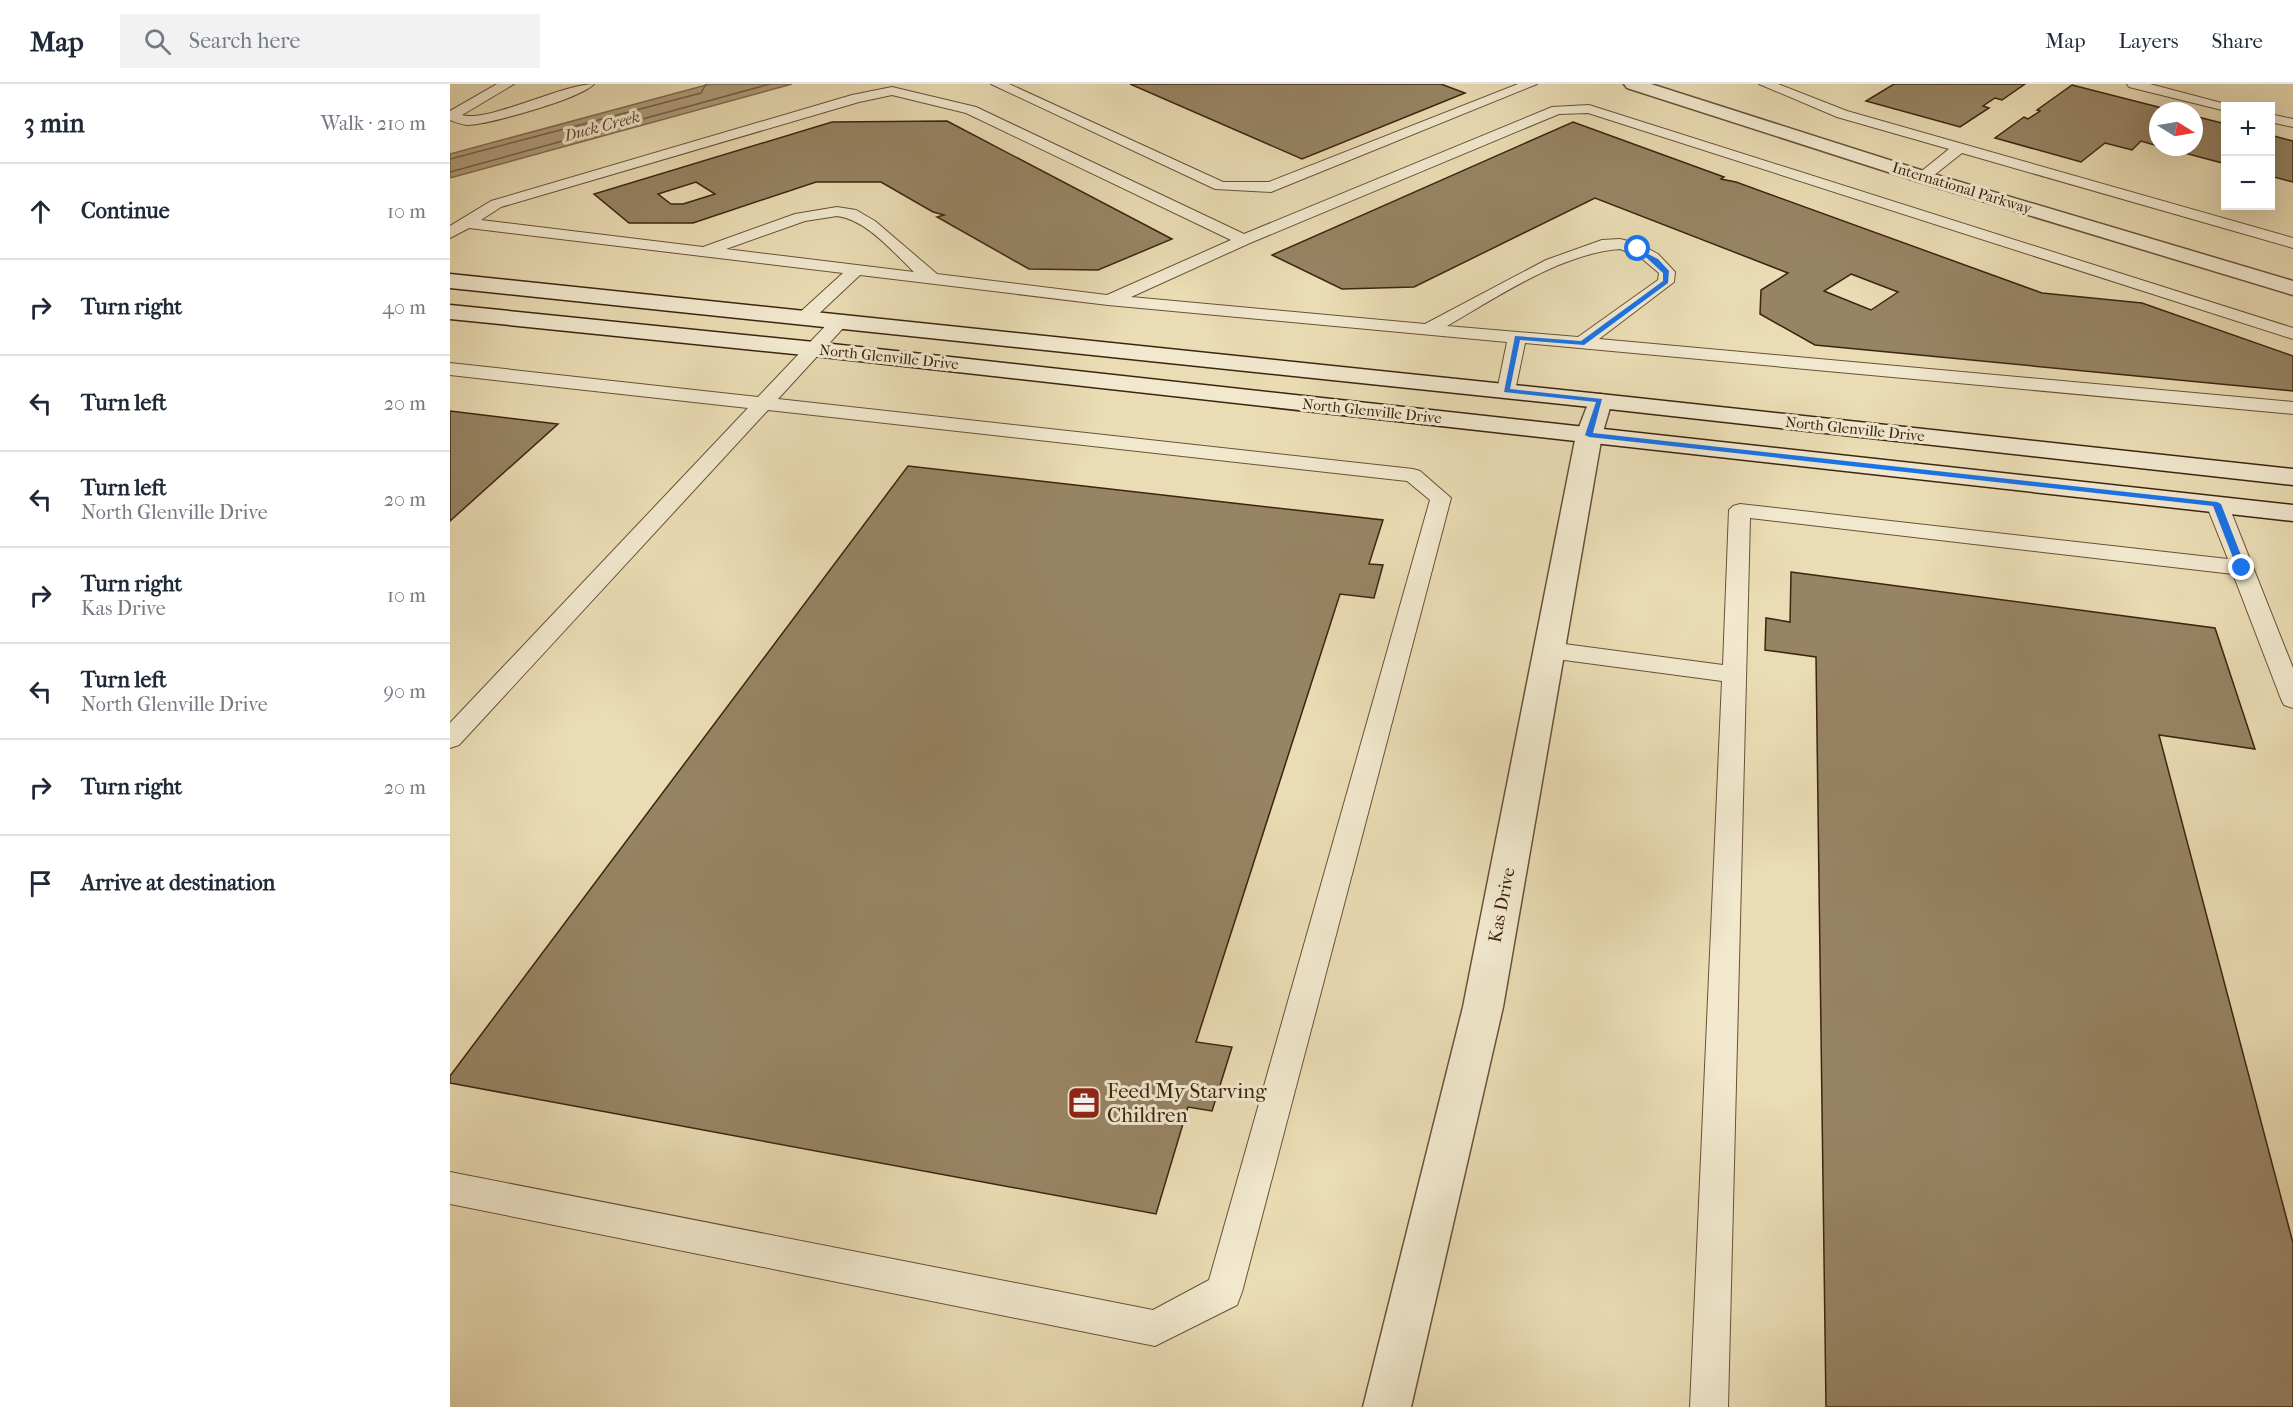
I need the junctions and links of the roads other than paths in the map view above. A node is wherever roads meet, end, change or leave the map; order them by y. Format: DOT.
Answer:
graph roads {
  1 [pos="507,84"];
  2 [pos="587,84"];
  3 [pos="998,84"];
  4 [pos="1530,84"];
  5 [pos="1633,84"];
  6 [pos="1766,84"];
  7 [pos="2134,84"];
  8 [pos="2221,106"];
  9 [pos="2275,119"];
  10 [pos="2293,123"];
  11 [pos="1959,148"];
  12 [pos="1923,177"];
  13 [pos="458,228"];
  14 [pos="1244,240"];
  15 [pos="2293,243"];
  16 [pos="705,252"];
  17 [pos="856,270"];
  18 [pos="933,280"];
  19 [pos="450,282"];
  20 [pos="2293,288"];
  21 [pos="1108,300"];
  22 [pos="450,312"];
  23 [pos="804,318"];
  24 [pos="839,322"];
  25 [pos="1428,329"];
  26 [pos="2293,334"];
  27 [pos="1517,337"];
  28 [pos="1582,343"];
  29 [pos="814,349"];
  30 [pos="450,369"];
  31 [pos="1506,391"];
  32 [pos="1600,401"];
  33 [pos="762,404"];
  34 [pos="2293,408"];
  35 [pos="1589,435"];
  36 [pos="2293,477"];
  37 [pos="2217,504"];
  38 [pos="2293,513"];
  39 [pos="2242,568"];
  40 [pos="1549,650"];
  41 [pos="1735,675"];
  42 [pos="2293,699"];
  43 [pos="450,739"];
  44 [pos="450,1188"];
  45 [pos="1386,1407"];
  46 [pos="1709,1407"];
  1 -- 2 [label="lane"];
  3 -- 4 [label="lane"];
  5 -- 12 [label="street, International Parkway"];
  6 -- 11 [label="lane"];
  7 -- 8 [label="lane"];
  9 -- 10 [label="lane"];
  11 -- 12 [label="lane"];
  11 -- 15 [label="lane"];
  12 -- 20 [label="street, International Parkway"];
  13 -- 14 [label="lane"];
  13 -- 16 [label="lane"];
  14 -- 21 [label="lane"];
  14 -- 26 [label="lane"];
  16 -- 17 [label="lane"];
  16 -- 18 [label="lane"];
  17 -- 18 [label="lane"];
  17 -- 23 [label="lane"];
  18 -- 21 [label="lane"];
  19 -- 23 [label="street, North Glenville Drive"];
  21 -- 25 [label="lane"];
  22 -- 29 [label="street, North Glenville Drive"];
  23 -- 24 [label="street, North Glenville Drive"];
  24 -- 29 [label="lane"];
  24 -- 31 [label="street, North Glenville Drive"];
  25 -- 27 [label="lane"];
  25 -- 28 [label="lane"];
  27 -- 28 [label="lane"];
  27 -- 31 [label="lane"];
  28 -- 34 [label="lane"];
  29 -- 33 [label="lane"];
  29 -- 35 [label="street, North Glenville Drive"];
  30 -- 33 [label="lane"];
  31 -- 32 [label="street, North Glenville Drive"];
  32 -- 35 [label="street, Kas Drive"];
  32 -- 36 [label="street, North Glenville Drive"];
  33 -- 43 [label="lane"];
  33 -- 44 [label="lane"];
  35 -- 37 [label="street, North Glenville Drive"];
  35 -- 40 [label="street, Kas Drive"];
  37 -- 38 [label="street, North Glenville Drive"];
  37 -- 39 [label="lane"];
  39 -- 41 [label="lane"];
  39 -- 42 [label="lane"];
  40 -- 41 [label="lane"];
  40 -- 45 [label="street, Kas Drive"];
  41 -- 46 [label="lane"];
}
